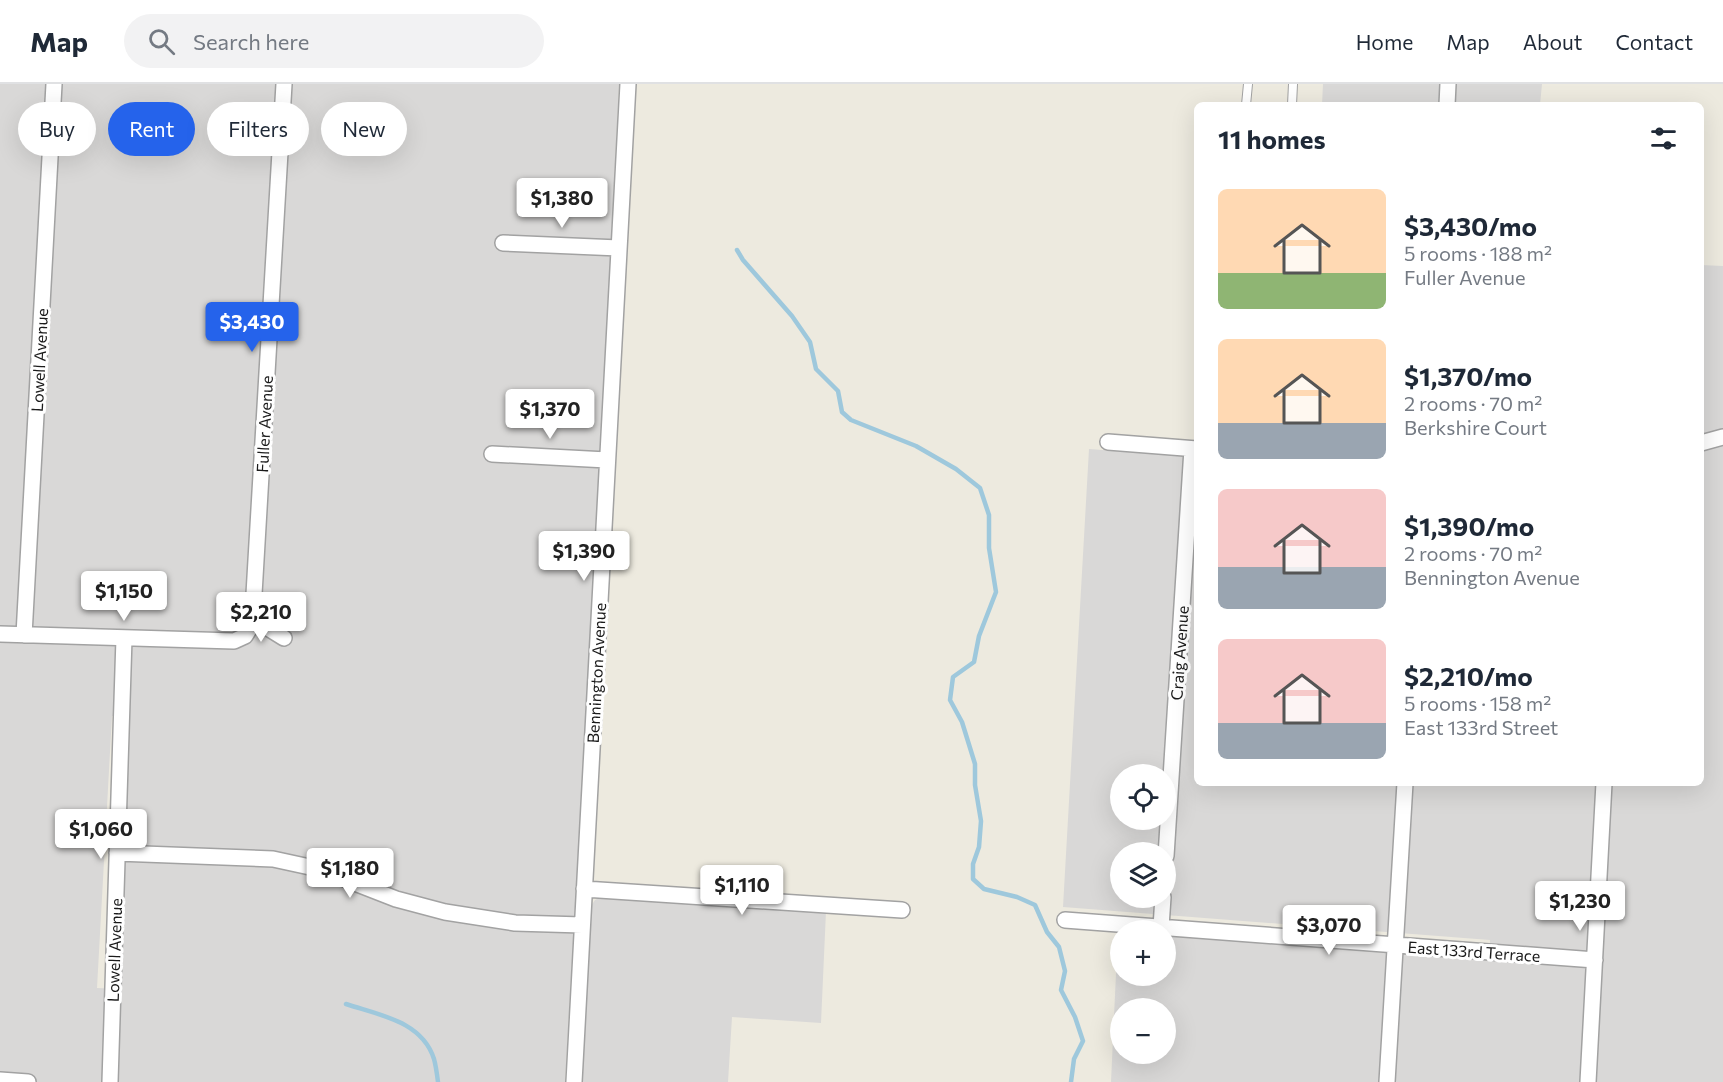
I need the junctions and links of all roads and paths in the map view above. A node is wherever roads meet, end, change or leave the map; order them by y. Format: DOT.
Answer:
graph roads {
  1 [pos="54,84"];
  2 [pos="284,84"];
  3 [pos="628,84"];
  4 [pos="1248,84"];
  5 [pos="1293,84"];
  6 [pos="1448,84"];
  7 [pos="1246,102"];
  8 [pos="1292,102"];
  9 [pos="1447,102"];
  10 [pos="503,243"];
  11 [pos="619,248"];
  12 [pos="1723,437"];
  13 [pos="1108,442"];
  14 [pos="1704,442"];
  15 [pos="1194,449"];
  16 [pos="492,454"];
  17 [pos="607,460"];
  18 [pos="255,620"];
  19 [pos="0,634"];
  20 [pos="24,635"];
  21 [pos="124,638"];
  22 [pos="284,638"];
  23 [pos="1405,786"];
  24 [pos="1604,786"];
  25 [pos="1167,842"];
  26 [pos="117,853"];
  27 [pos="584,889"];
  28 [pos="902,910"];
  29 [pos="1065,920"];
  30 [pos="1110,923"];
  31 [pos="582,925"];
  32 [pos="1176,928"];
  33 [pos="1395,945"];
  34 [pos="1595,960"];
  35 [pos="0,1080"];
  36 [pos="28,1082"];
  37 [pos="110,1082"];
  38 [pos="574,1082"];
  39 [pos="1387,1082"];
  40 [pos="1588,1082"];
  1 -- 20 [label="street, Lowell Avenue"];
  2 -- 18 [label="street, Fuller Avenue"];
  3 -- 11 [label="street, Bennington Avenue"];
  4 -- 7 [label="lane"];
  5 -- 8 [label="lane"];
  6 -- 9 [label="street"];
  10 -- 11 [label="street"];
  11 -- 17 [label="street, Bennington Avenue"];
  12 -- 14 [label="street"];
  13 -- 15 [label="street"];
  15 -- 25 [label="street, Craig Avenue"];
  16 -- 17 [label="street"];
  17 -- 27 [label="street, Bennington Avenue"];
  18 -- 21 [label="street"];
  18 -- 22 [label="street"];
  19 -- 20 [label="street"];
  20 -- 21 [label="street"];
  21 -- 26 [label="street, Lowell Avenue"];
  23 -- 33 [label="street"];
  24 -- 34 [label="street"];
  26 -- 31 [label="street"];
  26 -- 37 [label="street, Lowell Avenue"];
  27 -- 28 [label="street"];
  27 -- 31 [label="street, Bennington Avenue"];
  29 -- 30 [label="street, East 133rd Terrace"];
  31 -- 38 [label="street, Bennington Avenue"];
  32 -- 33 [label="street, East 133rd Terrace"];
  33 -- 34 [label="street, East 133rd Terrace"];
  33 -- 39 [label="street"];
  34 -- 40 [label="street"];
  35 -- 36 [label="street"];
}
